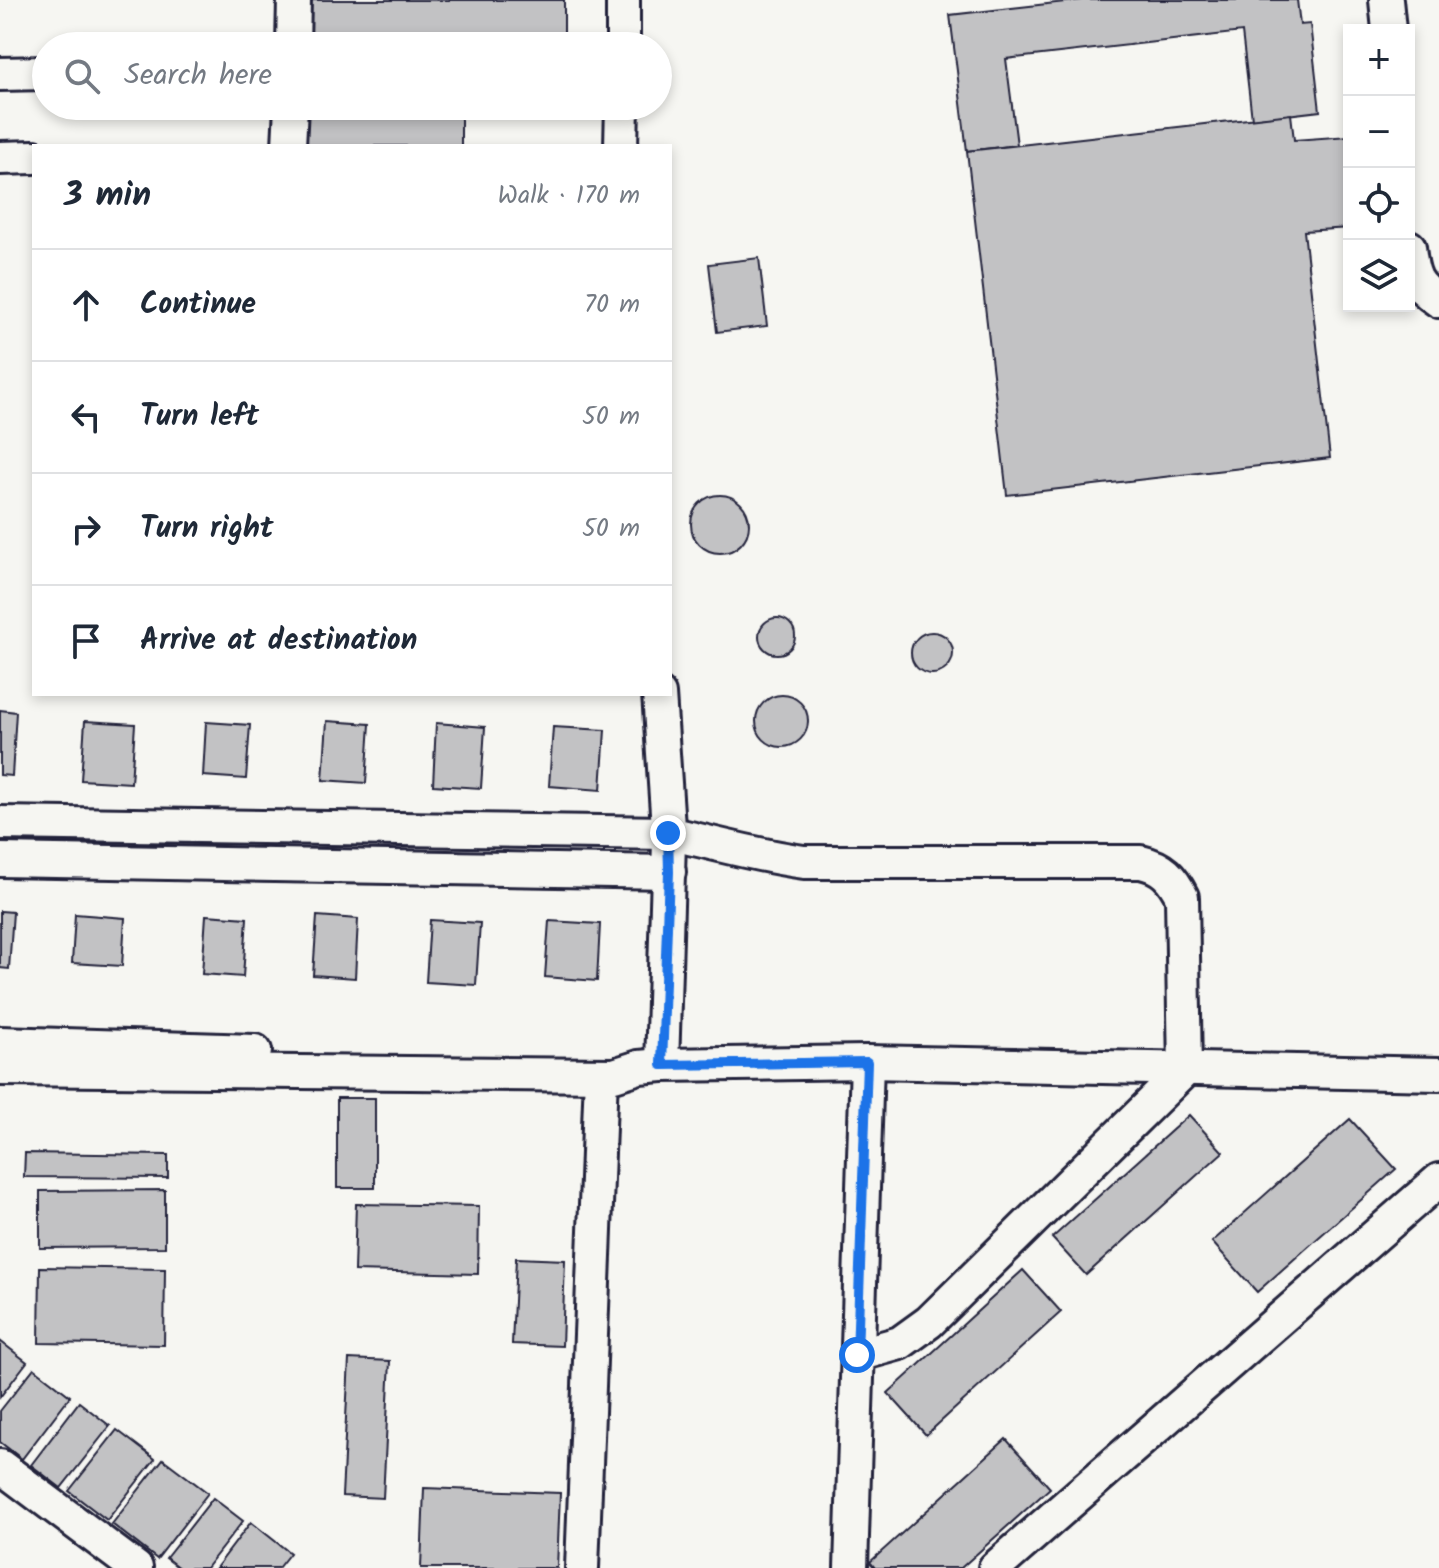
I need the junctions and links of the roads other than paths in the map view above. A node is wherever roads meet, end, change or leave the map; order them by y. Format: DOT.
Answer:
graph roads {
  1 [pos="294,0"];
  2 [pos="623,0"];
  3 [pos="1386,0"];
  4 [pos="1388,24"];
  5 [pos="293,32"];
  6 [pos="623,32"];
  7 [pos="32,73"];
  8 [pos="0,74"];
  9 [pos="290,120"];
  10 [pos="622,120"];
  11 [pos="289,144"];
  12 [pos="621,144"];
  13 [pos="32,157"];
  14 [pos="0,158"];
  15 [pos="1415,278"];
  16 [pos="1439,301"];
  17 [pos="659,696"];
  18 [pos="0,823"];
  19 [pos="668,833"];
  20 [pos="0,860"];
  21 [pos="669,872"];
  22 [pos="0,1043"];
  23 [pos="867,1062"];
  24 [pos="651,1066"];
  25 [pos="0,1069"];
  26 [pos="1185,1070"];
  27 [pos="1439,1074"];
  28 [pos="601,1075"];
  29 [pos="1439,1180"];
  30 [pos="857,1355"];
  31 [pos="0,1466"];
  32 [pos="136,1568"];
  33 [pos="582,1568"];
  34 [pos="851,1568"];
  35 [pos="995,1568"];
  1 -- 5 [label="street"];
  2 -- 6 [label="street"];
  3 -- 4 [label="street"];
  7 -- 8 [label="street"];
  9 -- 11 [label="street"];
  10 -- 12 [label="street"];
  13 -- 14 [label="street"];
  15 -- 16 [label="street"];
  17 -- 19 [label="street"];
  18 -- 19 [label="street"];
  19 -- 21 [label="street"];
  19 -- 26 [label="street"];
  20 -- 21 [label="street"];
  21 -- 24 [label="street"];
  22 -- 24 [label="street"];
  23 -- 24 [label="street"];
  23 -- 26 [label="street"];
  23 -- 30 [label="street"];
  24 -- 28 [label="street"];
  25 -- 28 [label="street"];
  26 -- 27 [label="street"];
  26 -- 30 [label="street"];
  28 -- 33 [label="street"];
  29 -- 35 [label="street"];
  30 -- 34 [label="street"];
  31 -- 32 [label="street"];
}
